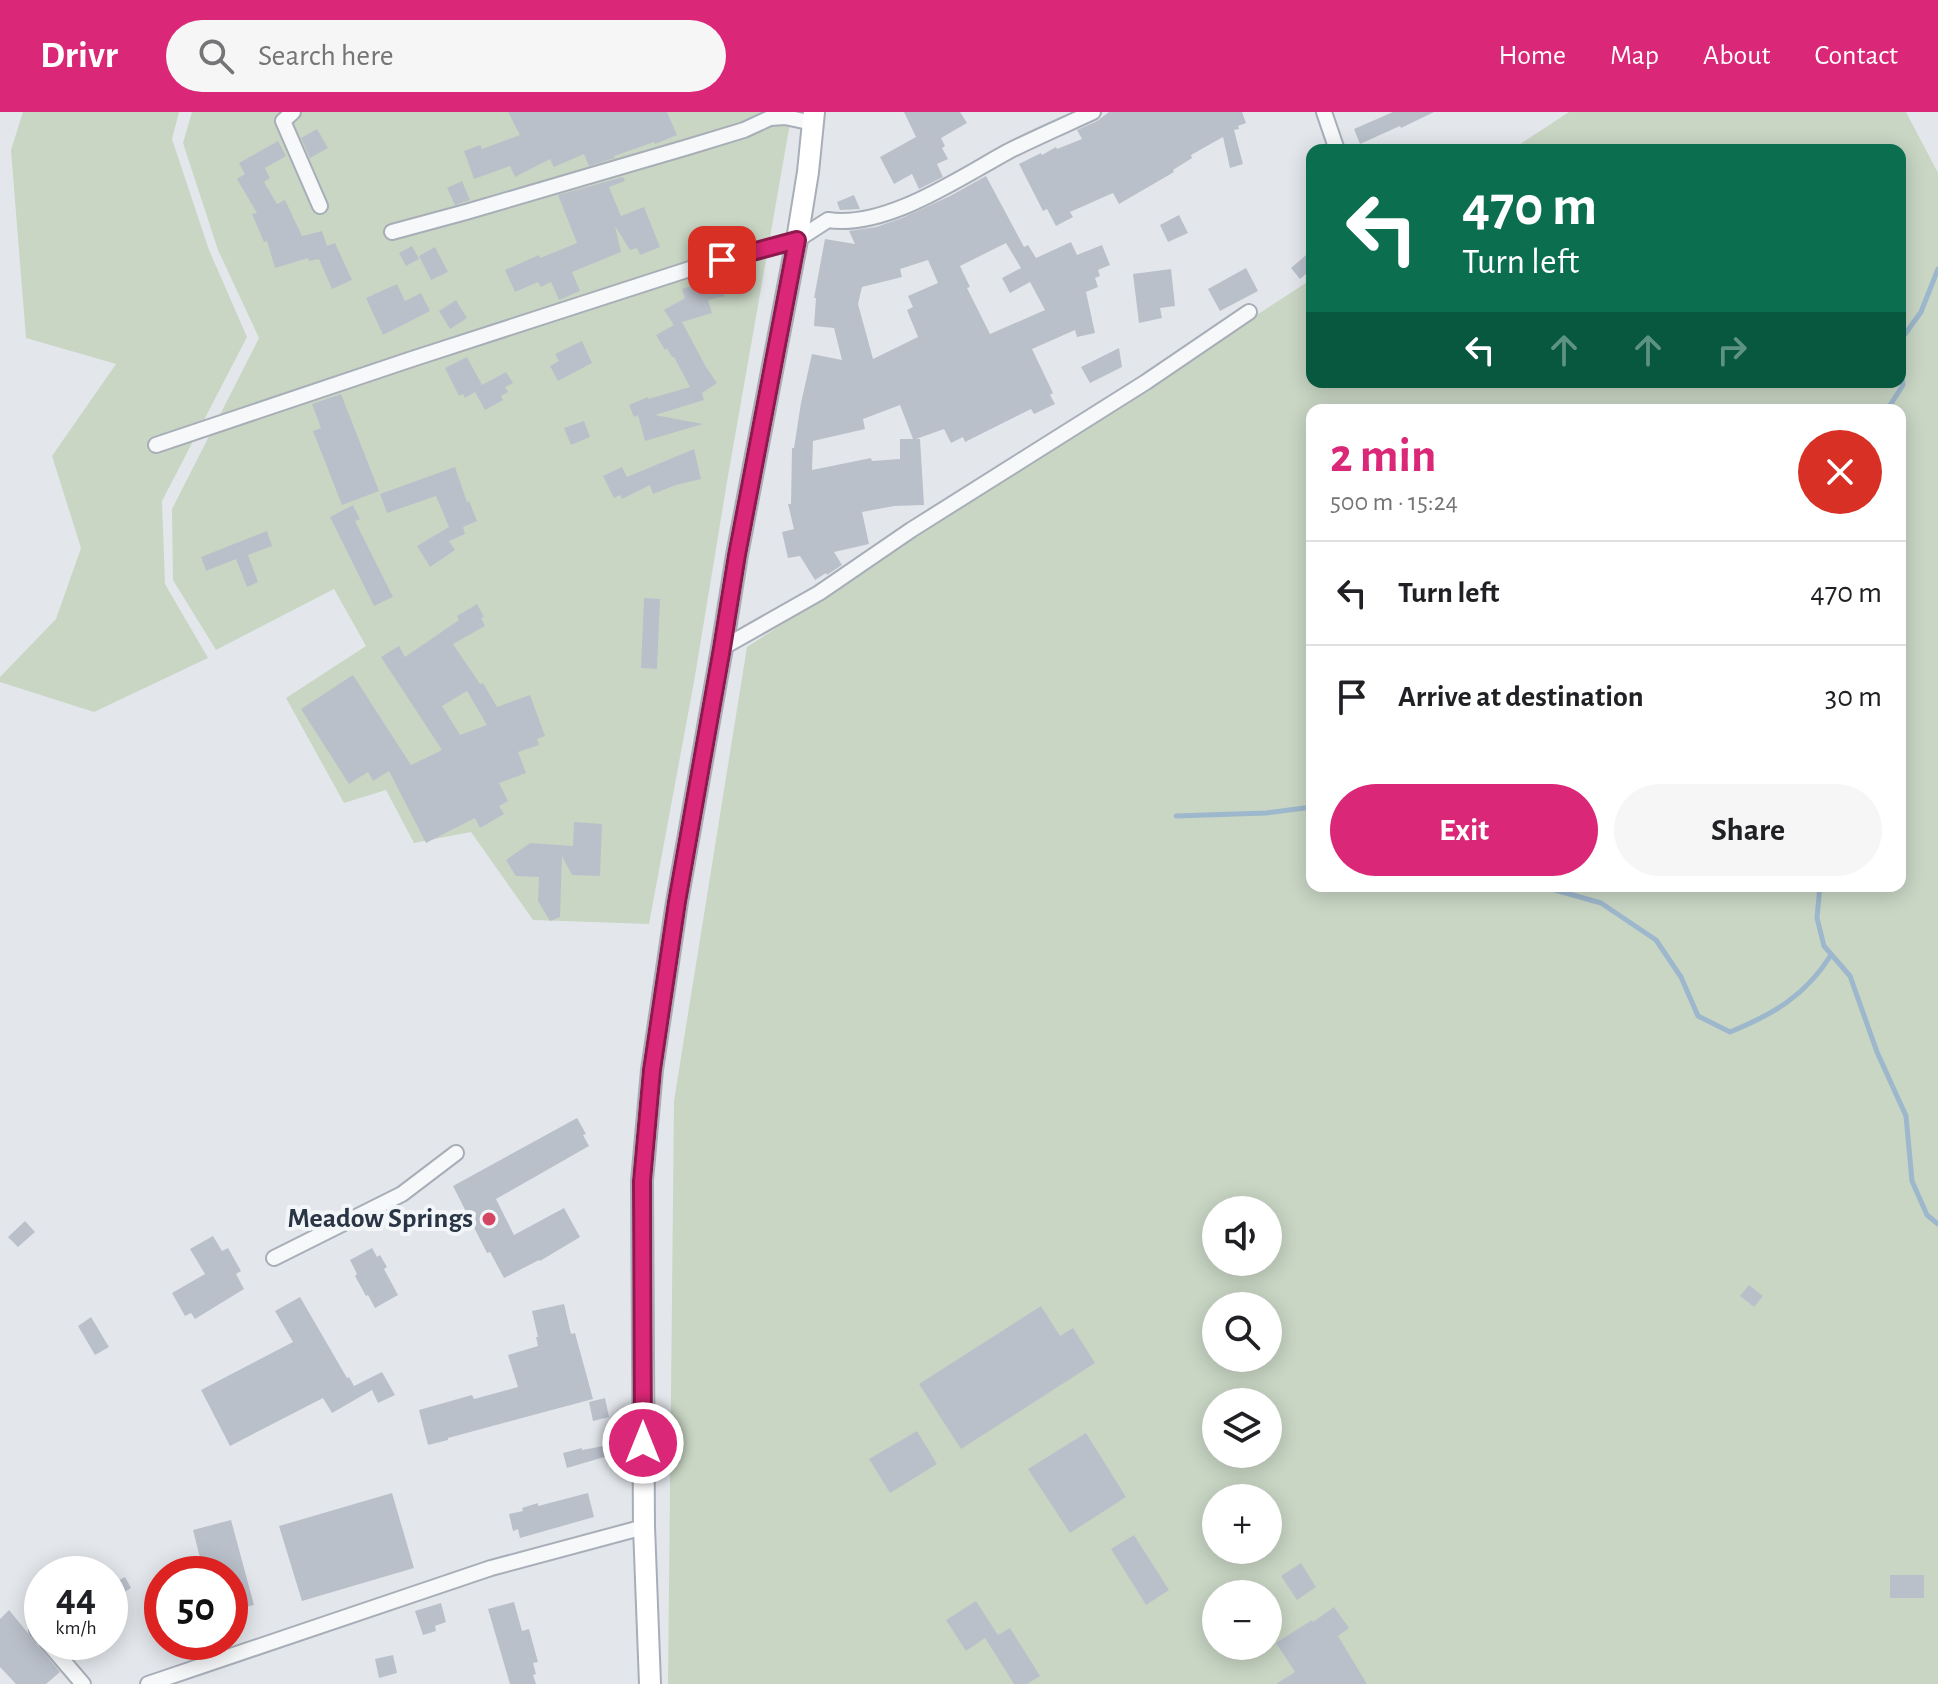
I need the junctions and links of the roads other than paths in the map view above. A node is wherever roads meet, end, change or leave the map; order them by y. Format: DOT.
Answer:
graph roads {
  1 [pos="293,112"];
  2 [pos="1093,112"];
  3 [pos="1324,112"];
  4 [pos="814,117"];
  5 [pos="1335,144"];
  6 [pos="320,206"];
  7 [pos="392,232"];
  8 [pos="797,240"];
  9 [pos="1249,312"];
  10 [pos="156,445"];
  11 [pos="722,648"];
  12 [pos="456,1153"];
  13 [pos="274,1258"];
  14 [pos="644,1527"];
  15 [pos="62,1660"];
  16 [pos="83,1684"];
  17 [pos="148,1684"];
  18 [pos="650,1684"];
  1 -- 6 [label="street"];
  2 -- 8 [label="street"];
  3 -- 5 [label="street"];
  4 -- 7 [label="street"];
  4 -- 8 [label="main road"];
  8 -- 10 [label="street"];
  8 -- 11 [label="main road"];
  9 -- 11 [label="street"];
  11 -- 14 [label="main road"];
  12 -- 13 [label="street"];
  14 -- 17 [label="street"];
  14 -- 18 [label="main road"];
  15 -- 16 [label="street"];
}
